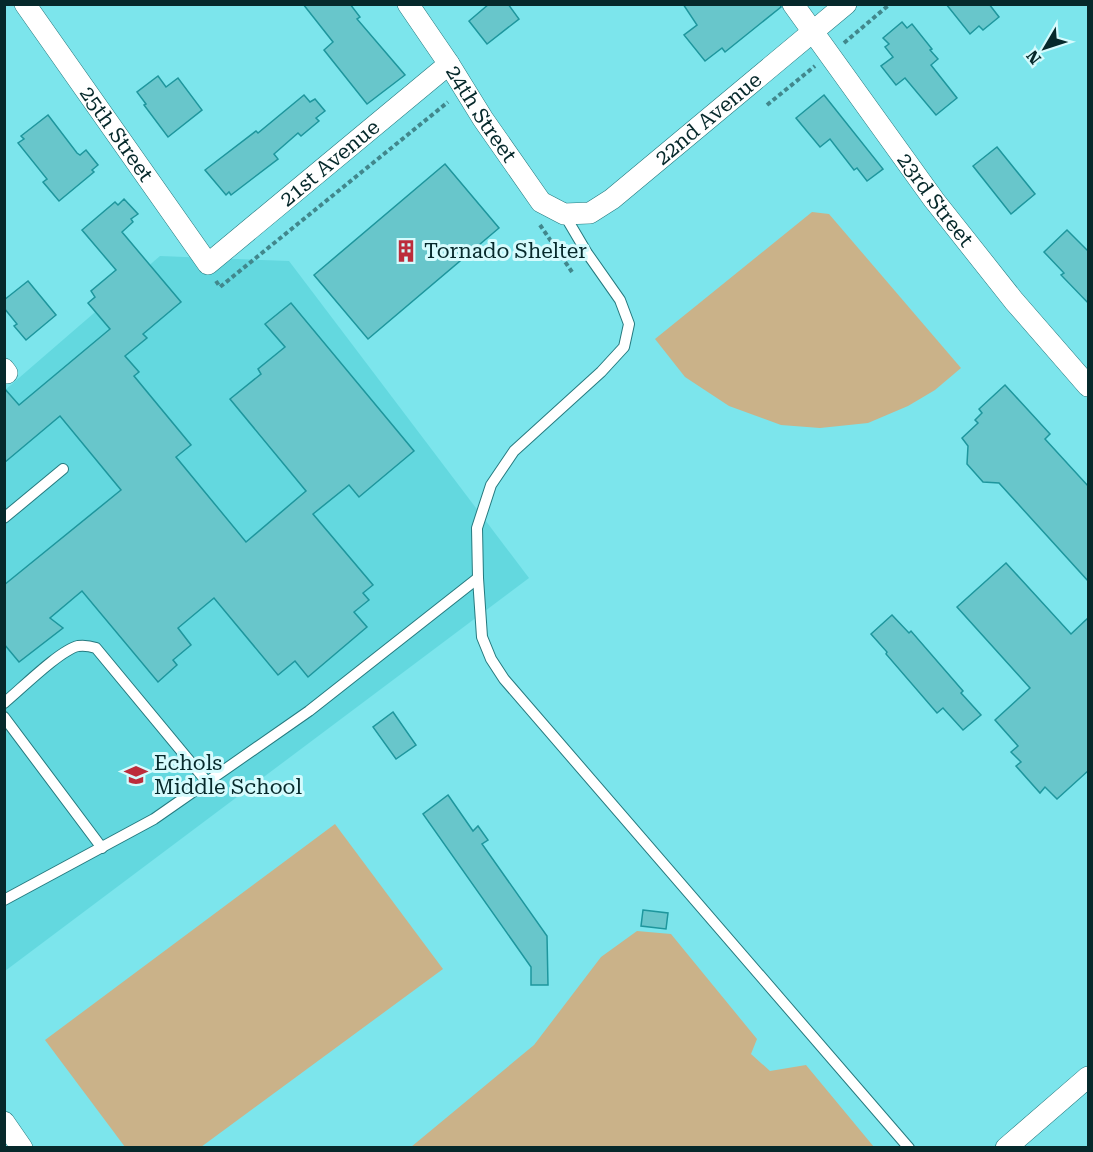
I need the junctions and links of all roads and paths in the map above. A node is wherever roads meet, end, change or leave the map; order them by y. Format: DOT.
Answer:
graph roads {
  1 [pos="25,4"];
  2 [pos="408,4"];
  3 [pos="793,4"];
  4 [pos="846,4"];
  5 [pos="890,4"];
  6 [pos="813,32"];
  7 [pos="839,47"];
  8 [pos="449,64"];
  9 [pos="816,65"];
  10 [pos="767,105"];
  11 [pos="564,214"];
  12 [pos="208,264"];
  13 [pos="1089,386"];
  14 [pos="63,469"];
  15 [pos="4,518"];
  16 [pos="478,578"];
  17 [pos="4,704"];
  18 [pos="4,717"];
  19 [pos="207,782"];
  20 [pos="102,848"];
  21 [pos="4,900"];
  22 [pos="1089,1077"];
  23 [pos="4,1122"];
  24 [pos="22,1148"];
  25 [pos="909,1148"];
  26 [pos="1006,1148"];
  1 -- 12 [label="street, 25th Street"];
  2 -- 8 [label="street, 24th Street"];
  3 -- 6 [label="street, 23rd Street"];
  4 -- 6 [label="street, 22nd Avenue"];
  5 -- 7 [label="path"];
  6 -- 11 [label="street, 22nd Avenue"];
  6 -- 13 [label="street, 23rd Street"];
  8 -- 11 [label="street, 24th Street"];
  8 -- 12 [label="street, 21st Avenue"];
  9 -- 10 [label="path"];
  11 -- 16 [label="lane"];
  14 -- 15 [label="lane"];
  16 -- 19 [label="lane"];
  16 -- 25 [label="lane"];
  17 -- 19 [label="lane"];
  18 -- 20 [label="lane"];
  19 -- 20 [label="lane"];
  20 -- 21 [label="lane"];
  22 -- 26 [label="street"];
  23 -- 24 [label="street"];
}
